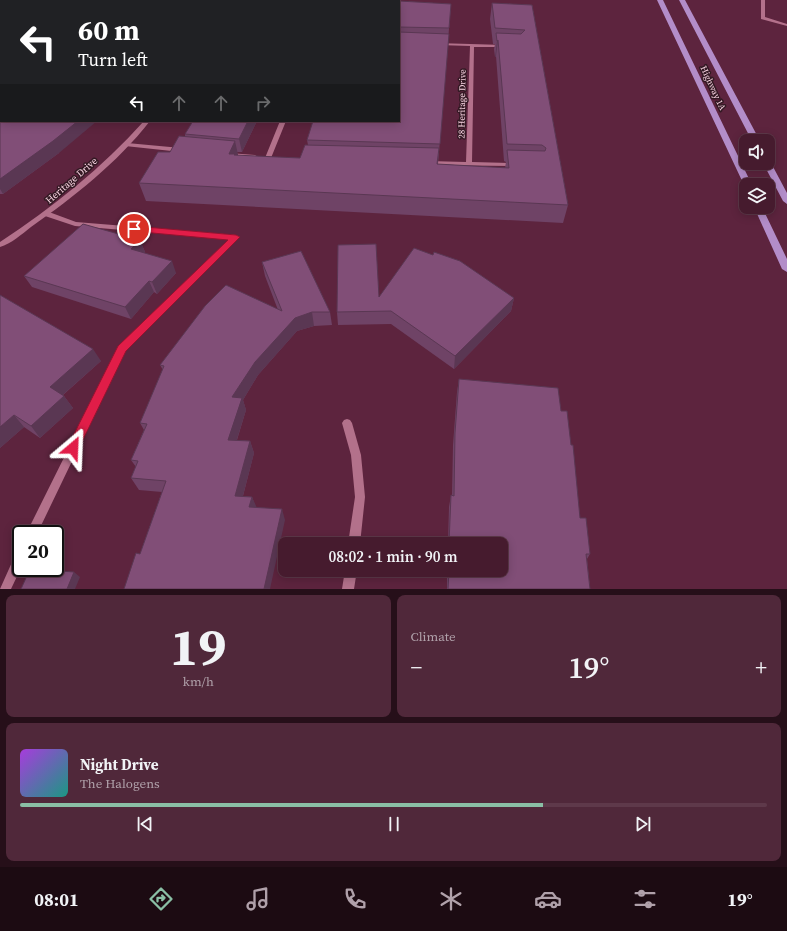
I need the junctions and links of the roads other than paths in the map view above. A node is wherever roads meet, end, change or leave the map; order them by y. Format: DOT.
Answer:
graph roads {
  1 [pos="660,0"];
  2 [pos="682,0"];
  3 [pos="763,0"];
  4 [pos="787,25"];
  5 [pos="428,44"];
  6 [pos="472,45"];
  7 [pos="511,47"];
  8 [pos="146,122"];
  9 [pos="283,122"];
  10 [pos="752,134"];
  11 [pos="127,145"];
  12 [pos="188,151"];
  13 [pos="220,154"];
  14 [pos="268,158"];
  15 [pos="276,158"];
  16 [pos="423,162"];
  17 [pos="469,164"];
  18 [pos="522,166"];
  19 [pos="771,170"];
  20 [pos="745,178"];
  21 [pos="787,201"];
  22 [pos="47,214"];
  23 [pos="761,214"];
  24 [pos="0,244"];
  25 [pos="787,269"];
  26 [pos="347,423"];
  27 [pos="36,525"];
  28 [pos="355,537"];
  29 [pos="12,575"];
  30 [pos="350,577"];
  31 [pos="5,589"];
  32 [pos="348,589"];
  1 -- 20 [label="main road, Highway 1A"];
  2 -- 10 [label="main road, Highway 1A"];
  3 -- 4 [label="street"];
  5 -- 6 [label="street"];
  6 -- 7 [label="street"];
  6 -- 17 [label="street, 28 Heritage Drive"];
  8 -- 11 [label="street, Heritage Drive"];
  9 -- 14 [label="street"];
  11 -- 12 [label="street"];
  11 -- 22 [label="street, Heritage Drive"];
  13 -- 14 [label="street"];
  14 -- 15 [label="street"];
  16 -- 17 [label="street"];
  17 -- 18 [label="street"];
  19 -- 21 [label="main road"];
  22 -- 24 [label="street, Heritage Drive"];
  22 -- 27 [label="street"];
  23 -- 25 [label="main road"];
  26 -- 28 [label="street"];
  29 -- 31 [label="street"];
  30 -- 32 [label="street"];
}
